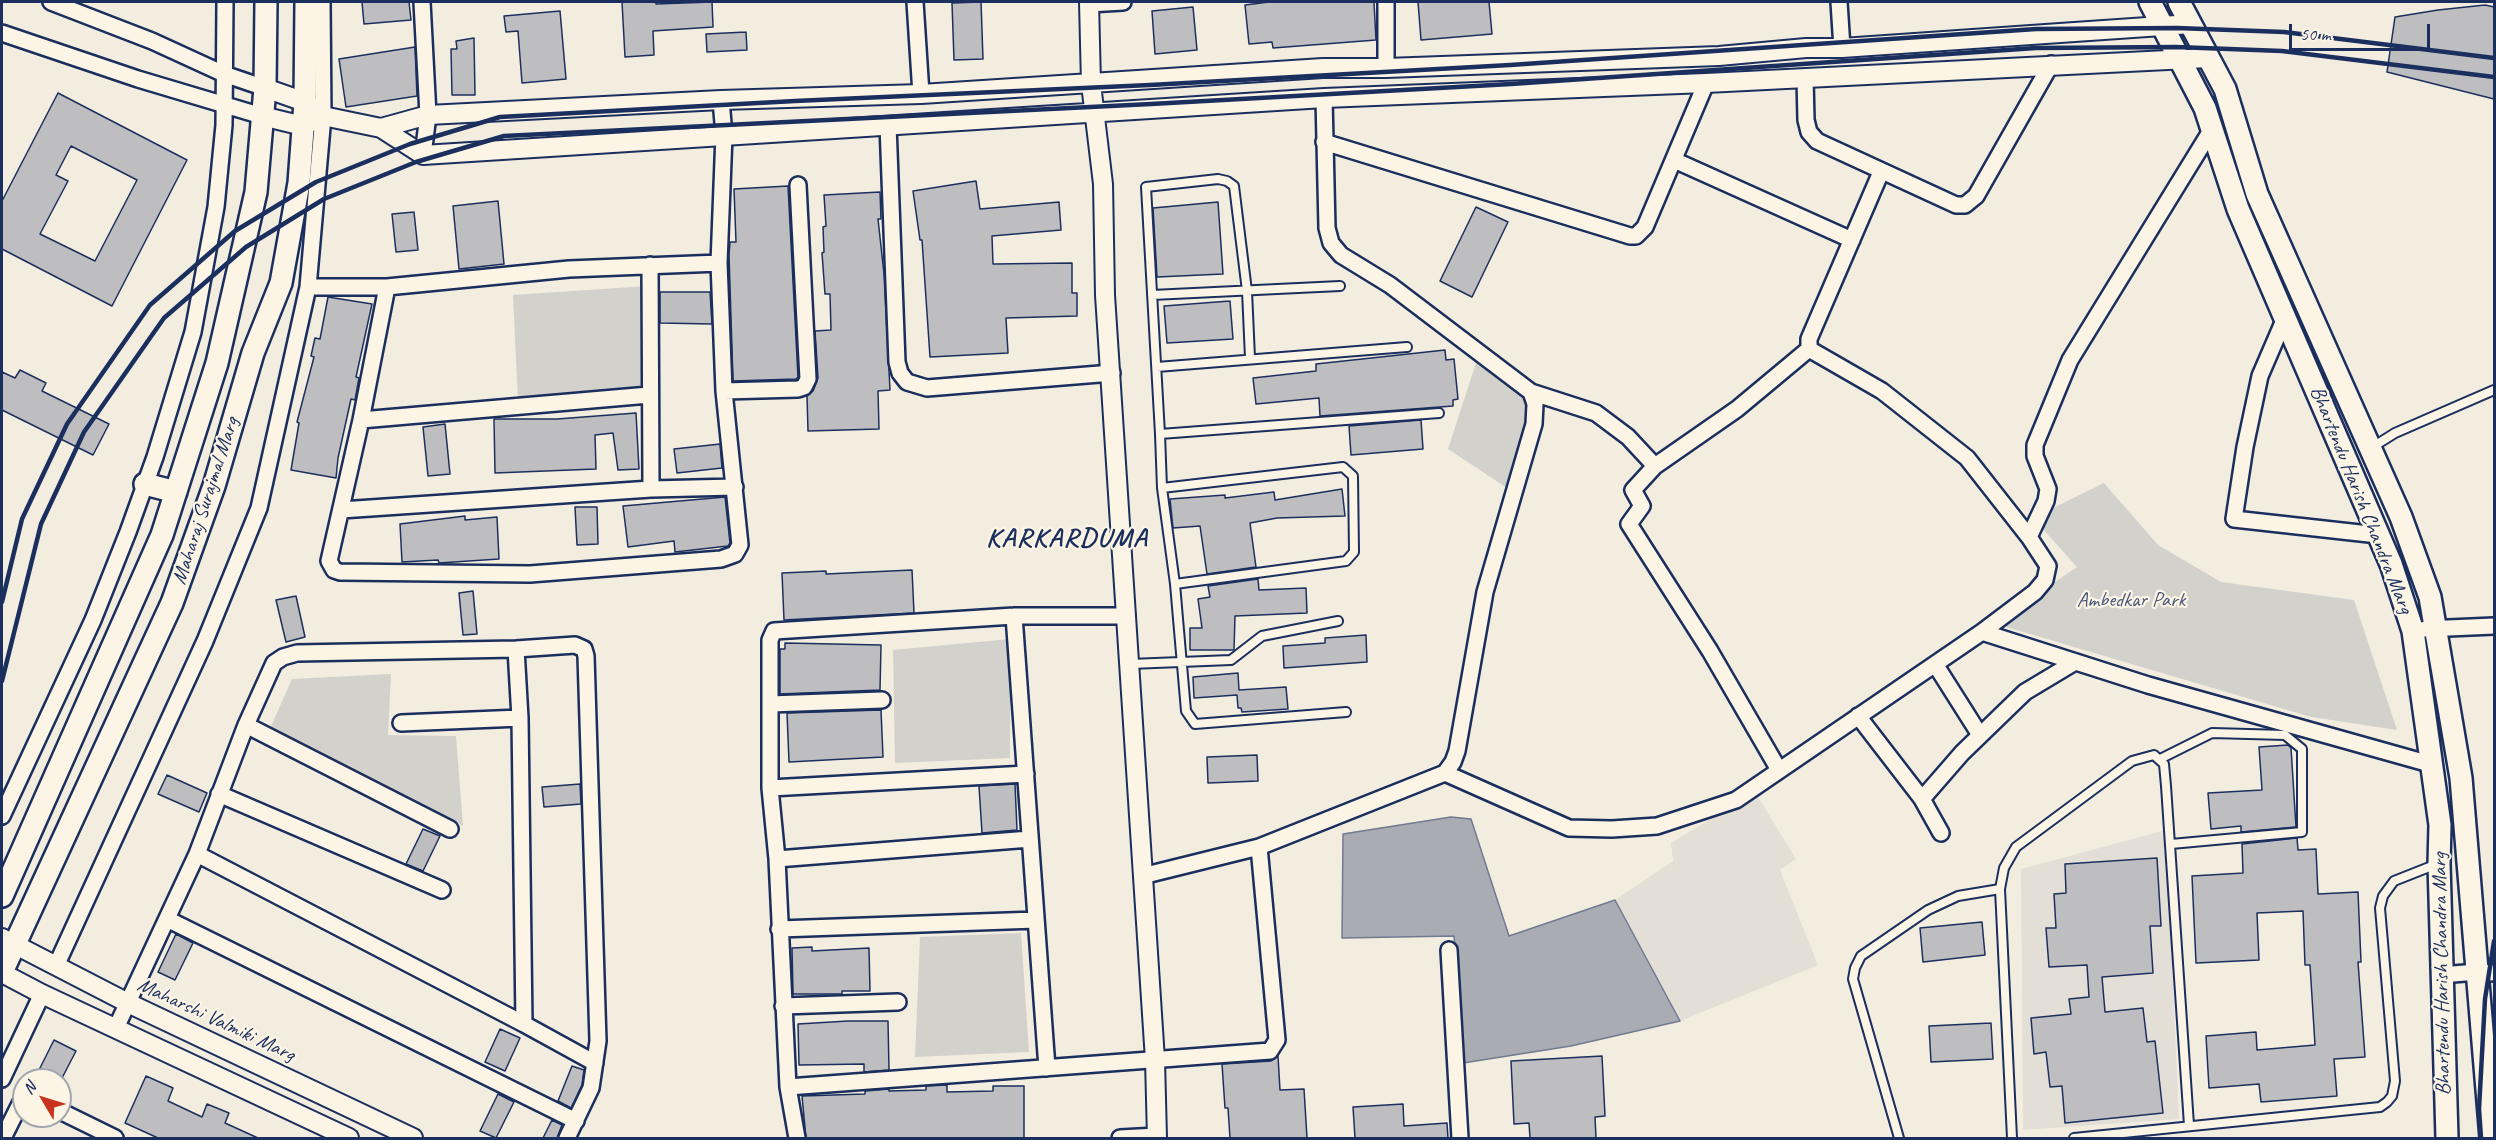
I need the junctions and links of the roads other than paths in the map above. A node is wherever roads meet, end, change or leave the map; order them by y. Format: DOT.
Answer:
graph roads {
  1 [pos="51,2"];
  2 [pos="225,2"];
  3 [pos="266,2"];
  4 [pos="306,2"];
  5 [pos="322,2"];
  6 [pos="422,2"];
  7 [pos="915,2"];
  8 [pos="1123,2"];
  9 [pos="1386,2"];
  10 [pos="1839,2"];
  11 [pos="2150,2"];
  12 [pos="2180,2"];
  13 [pos="1089,3"];
  14 [pos="2191,24"];
  15 [pos="2162,27"];
  16 [pos="2,33"];
  17 [pos="1842,48"];
  18 [pos="2179,58"];
  19 [pos="2208,58"];
  20 [pos="2051,64"];
  21 [pos="1386,68"];
  22 [pos="224,74"];
  23 [pos="1805,78"];
  24 [pos="1706,83"];
  25 [pos="1091,84"];
  26 [pos="265,88"];
  27 [pos="921,94"];
  28 [pos="1324,98"];
  29 [pos="721,100"];
  30 [pos="305,102"];
  31 [pos="224,105"];
  32 [pos="1094,113"];
  33 [pos="428,115"];
  34 [pos="262,116"];
  35 [pos="322,116"];
  36 [pos="888,125"];
  37 [pos="303,126"];
  38 [pos="381,129"];
  39 [pos="2212,129"];
  40 [pos="724,135"];
  41 [pos="1324,141"];
  42 [pos="423,156"];
  43 [pos="1674,160"];
  44 [pos="1881,172"];
  45 [pos="798,185"];
  46 [pos="1852,240"];
  47 [pos="719,263"];
  48 [pos="650,265"];
  49 [pos="1340,286"];
  50 [pos="308,287"];
  51 [pos="387,287"];
  52 [pos="1247,291"];
  53 [pos="1152,295"];
  54 [pos="2285,318"];
  55 [pos="1407,346"];
  56 [pos="1809,349"];
  57 [pos="1250,358"];
  58 [pos="1156,367"];
  59 [pos="1112,373"];
  60 [pos="2494,390"];
  61 [pos="724,391"];
  62 [pos="1531,392"];
  63 [pos="650,395"];
  64 [pos="1439,413"];
  65 [pos="361,420"];
  66 [pos="1160,434"];
  67 [pos="2370,449"];
  68 [pos="1655,466"];
  69 [pos="145,484"];
  70 [pos="735,487"];
  71 [pos="1162,488"];
  72 [pos="651,489"];
  73 [pos="176,492"];
  74 [pos="341,510"];
  75 [pos="2378,536"];
  76 [pos="2029,537"];
  77 [pos="1175,584"];
  78 [pos="1014,616"];
  79 [pos="1127,616"];
  80 [pos="1338,621"];
  81 [pos="2494,626"];
  82 [pos="2436,628"];
  83 [pos="2413,631"];
  84 [pos="1982,632"];
  85 [pos="516,649"];
  86 [pos="1182,662"];
  87 [pos="2074,662"];
  88 [pos="1129,664"];
  89 [pos="1935,664"];
  90 [pos="882,700"];
  91 [pos="771,704"];
  92 [pos="1346,712"];
  93 [pos="1858,716"];
  94 [pos="520,718"];
  95 [pos="401,723"];
  96 [pos="246,725"];
  97 [pos="1980,735"];
  98 [pos="2160,759"];
  99 [pos="2430,764"];
  100 [pos="1779,770"];
  101 [pos="1444,773"];
  102 [pos="1026,774"];
  103 [pos="770,788"];
  104 [pos="219,794"];
  105 [pos="1922,799"];
  106 [pos="2,816"];
  107 [pos="450,830"];
  108 [pos="1941,833"];
  109 [pos="1030,839"];
  110 [pos="2171,844"];
  111 [pos="1259,847"];
  112 [pos="197,854"];
  113 [pos="777,859"];
  114 [pos="2439,864"];
  115 [pos="1142,876"];
  116 [pos="2000,889"];
  117 [pos="442,890"];
  118 [pos="2,896"];
  119 [pos="167,919"];
  120 [pos="1036,920"];
  121 [pos="779,929"];
  122 [pos="7,941"];
  123 [pos="1449,950"];
  124 [pos="56,966"];
  125 [pos="2,972"];
  126 [pos="2486,972"];
  127 [pos="2441,975"];
  128 [pos="42,994"];
  129 [pos="898,1002"];
  130 [pos="128,1003"];
  131 [pos="783,1005"];
  132 [pos="524,1024"];
  133 [pos="116,1028"];
  134 [pos="1155,1060"];
  135 [pos="595,1063"];
  136 [pos="1047,1068"];
  137 [pos="2,1079"];
  138 [pos="788,1087"];
  139 [pos="72,1117"];
  140 [pos="12,1120"];
  141 [pos="576,1121"];
  142 [pos="2189,1125"];
  143 [pos="3,1138"];
  144 [pos="115,1138"];
  145 [pos="349,1138"];
  146 [pos="413,1138"];
  147 [pos="567,1138"];
  148 [pos="797,1138"];
  149 [pos="1120,1138"];
  150 [pos="1157,1138"];
  151 [pos="1460,1138"];
  152 [pos="1899,1138"];
  153 [pos="2012,1138"];
  154 [pos="2074,1138"];
  155 [pos="2447,1138"];
  156 [pos="2491,1138"];
  1 -- 22 [label="street"];
  2 -- 22 [label="street"];
  3 -- 26 [label="main road, Maharaj Surajmal Marg"];
  4 -- 30 [label="main road, Maharaj Surajmal Marg"];
  5 -- 35 [label="street"];
  6 -- 33 [label="street"];
  7 -- 27 [label="street"];
  8 -- 13 [label="street"];
  9 -- 21 [label="street"];
  10 -- 17 [label="street"];
  11 -- 15 [label="main road, Bhartendu Harish Chandra Marg"];
  12 -- 14 [label="main road, Bhartendu Harish Chandra Marg"];
  13 -- 25 [label="street"];
  14 -- 15 [label="street"];
  14 -- 19 [label="main road, Bhartendu Harish Chandra Marg"];
  15 -- 17 [label="street"];
  15 -- 18 [label="main road, Bhartendu Harish Chandra Marg"];
  16 -- 31 [label="street"];
  17 -- 21 [label="street"];
  18 -- 19 [label="street"];
  18 -- 20 [label="street"];
  18 -- 39 [label="main road, Bhartendu Harish Chandra Marg"];
  19 -- 67 [label="main road, Bhartendu Harish Chandra Marg"];
  20 -- 23 [label="street"];
  20 -- 44 [label="street"];
  21 -- 25 [label="street"];
  22 -- 26 [label="street"];
  22 -- 31 [label="street"];
  23 -- 24 [label="street"];
  23 -- 44 [label="street"];
  24 -- 28 [label="street"];
  24 -- 43 [label="street"];
  25 -- 27 [label="street"];
  25 -- 32 [label="street"];
  26 -- 30 [label="street"];
  26 -- 34 [label="main road, Maharaj Surajmal Marg"];
  27 -- 29 [label="street"];
  28 -- 32 [label="street"];
  28 -- 41 [label="street"];
  29 -- 33 [label="street"];
  29 -- 40 [label="street"];
  30 -- 35 [label="street"];
  30 -- 37 [label="main road, Maharaj Surajmal Marg"];
  31 -- 34 [label="street"];
  31 -- 69 [label="street"];
  32 -- 36 [label="street"];
  32 -- 59 [label="street"];
  33 -- 38 [label="street"];
  33 -- 42 [label="street"];
  34 -- 37 [label="street"];
  34 -- 73 [label="main road, Maharaj Surajmal Marg"];
  35 -- 37 [label="street"];
  35 -- 38 [label="street"];
  35 -- 50 [label="street"];
  36 -- 40 [label="street"];
  36 -- 59 [label="street"];
  37 -- 122 [label="main road, Maharaj Surajmal Marg"];
  38 -- 42 [label="street"];
  39 -- 54 [label="main road, Bhartendu Harish Chandra Marg"];
  39 -- 76 [label="street"];
  40 -- 42 [label="street"];
  40 -- 47 [label="street"];
  41 -- 43 [label="street"];
  41 -- 62 [label="street"];
  43 -- 46 [label="street"];
  44 -- 46 [label="street"];
  45 -- 61 [label="street"];
  46 -- 56 [label="street"];
  47 -- 48 [label="street"];
  47 -- 61 [label="street"];
  48 -- 51 [label="street"];
  48 -- 63 [label="street"];
  49 -- 52 [label="lane"];
  50 -- 51 [label="street"];
  50 -- 124 [label="street"];
  51 -- 65 [label="street"];
  52 -- 53 [label="lane"];
  52 -- 53 [label="lane"];
  52 -- 57 [label="lane"];
  53 -- 58 [label="lane"];
  54 -- 75 [label="main road, Bhartendu Harish Chandra Marg"];
  54 -- 75 [label="street"];
  55 -- 57 [label="lane"];
  56 -- 68 [label="street"];
  56 -- 76 [label="street"];
  57 -- 58 [label="lane"];
  58 -- 66 [label="lane"];
  59 -- 79 [label="street"];
  60 -- 67 [label="lane"];
  61 -- 70 [label="street"];
  62 -- 68 [label="street"];
  62 -- 101 [label="street"];
  63 -- 65 [label="street"];
  63 -- 72 [label="street"];
  64 -- 66 [label="lane"];
  65 -- 74 [label="street"];
  66 -- 71 [label="lane"];
  67 -- 82 [label="main road, Bhartendu Harish Chandra Marg"];
  68 -- 100 [label="street"];
  69 -- 73 [label="main road"];
  69 -- 106 [label="street"];
  70 -- 72 [label="street"];
  70 -- 74 [label="street"];
  71 -- 77 [label="lane"];
  71 -- 77 [label="lane"];
  72 -- 74 [label="street"];
  73 -- 118 [label="main road, Maharaj Surajmal Marg"];
  75 -- 83 [label="main road, Bhartendu Harish Chandra Marg"];
  76 -- 84 [label="street"];
  77 -- 86 [label="lane"];
  78 -- 79 [label="street"];
  78 -- 91 [label="street"];
  78 -- 102 [label="street"];
  79 -- 88 [label="street"];
  80 -- 86 [label="lane"];
  81 -- 82 [label="street"];
  82 -- 83 [label="street"];
  82 -- 126 [label="main road, Bhartendu Harish Chandra Marg"];
  83 -- 99 [label="main road, Bhartendu Harish Chandra Marg"];
  84 -- 87 [label="street"];
  84 -- 89 [label="street"];
  85 -- 94 [label="street"];
  85 -- 96 [label="street"];
  85 -- 135 [label="street"];
  86 -- 88 [label="lane"];
  86 -- 92 [label="lane"];
  87 -- 97 [label="street"];
  87 -- 99 [label="street"];
  88 -- 115 [label="street"];
  89 -- 93 [label="street"];
  89 -- 97 [label="street"];
  90 -- 91 [label="street"];
  91 -- 103 [label="street"];
  93 -- 100 [label="street"];
  93 -- 105 [label="street"];
  94 -- 95 [label="street"];
  94 -- 132 [label="street"];
  96 -- 104 [label="street"];
  96 -- 107 [label="street"];
  97 -- 105 [label="street"];
  98 -- 110 [label="lane"];
  98 -- 110 [label="lane"];
  98 -- 116 [label="lane"];
  99 -- 114 [label="main road, Bhartendu Harish Chandra Marg"];
  100 -- 101 [label="street"];
  101 -- 111 [label="street"];
  102 -- 103 [label="street"];
  102 -- 109 [label="street"];
  103 -- 113 [label="street"];
  104 -- 112 [label="street"];
  104 -- 117 [label="street"];
  105 -- 108 [label="street"];
  109 -- 113 [label="street"];
  109 -- 120 [label="street"];
  110 -- 142 [label="lane"];
  111 -- 115 [label="street"];
  111 -- 134 [label="street"];
  112 -- 119 [label="street"];
  112 -- 132 [label="street"];
  113 -- 121 [label="street"];
  114 -- 127 [label="main road, Bhartendu Harish Chandra Marg"];
  114 -- 142 [label="lane"];
  115 -- 134 [label="street"];
  116 -- 152 [label="lane"];
  116 -- 153 [label="lane"];
  119 -- 130 [label="street"];
  119 -- 141 [label="street"];
  120 -- 121 [label="street"];
  120 -- 136 [label="street"];
  121 -- 131 [label="street"];
  122 -- 124 [label="street, Maharshi Valmiki Marg"];
  122 -- 125 [label="main road, Maharaj Surajmal Marg"];
  123 -- 151 [label="street"];
  124 -- 130 [label="street, Maharshi Valmiki Marg"];
  125 -- 128 [label="street"];
  126 -- 127 [label="street"];
  126 -- 156 [label="main road, Bhartendu Harish Chandra Marg"];
  127 -- 155 [label="main road, Bhartendu Harish Chandra Marg"];
  128 -- 133 [label="street"];
  128 -- 137 [label="street"];
  129 -- 131 [label="street"];
  130 -- 133 [label="street"];
  130 -- 146 [label="street, Maharshi Valmiki Marg"];
  131 -- 138 [label="street"];
  132 -- 135 [label="street"];
  133 -- 145 [label="street"];
  134 -- 136 [label="street"];
  134 -- 150 [label="street"];
  135 -- 141 [label="street"];
  136 -- 138 [label="street"];
  138 -- 148 [label="street"];
  139 -- 144 [label="street"];
  140 -- 143 [label="street"];
  141 -- 147 [label="street"];
  142 -- 154 [label="lane"];
  149 -- 150 [label="street"];
}
